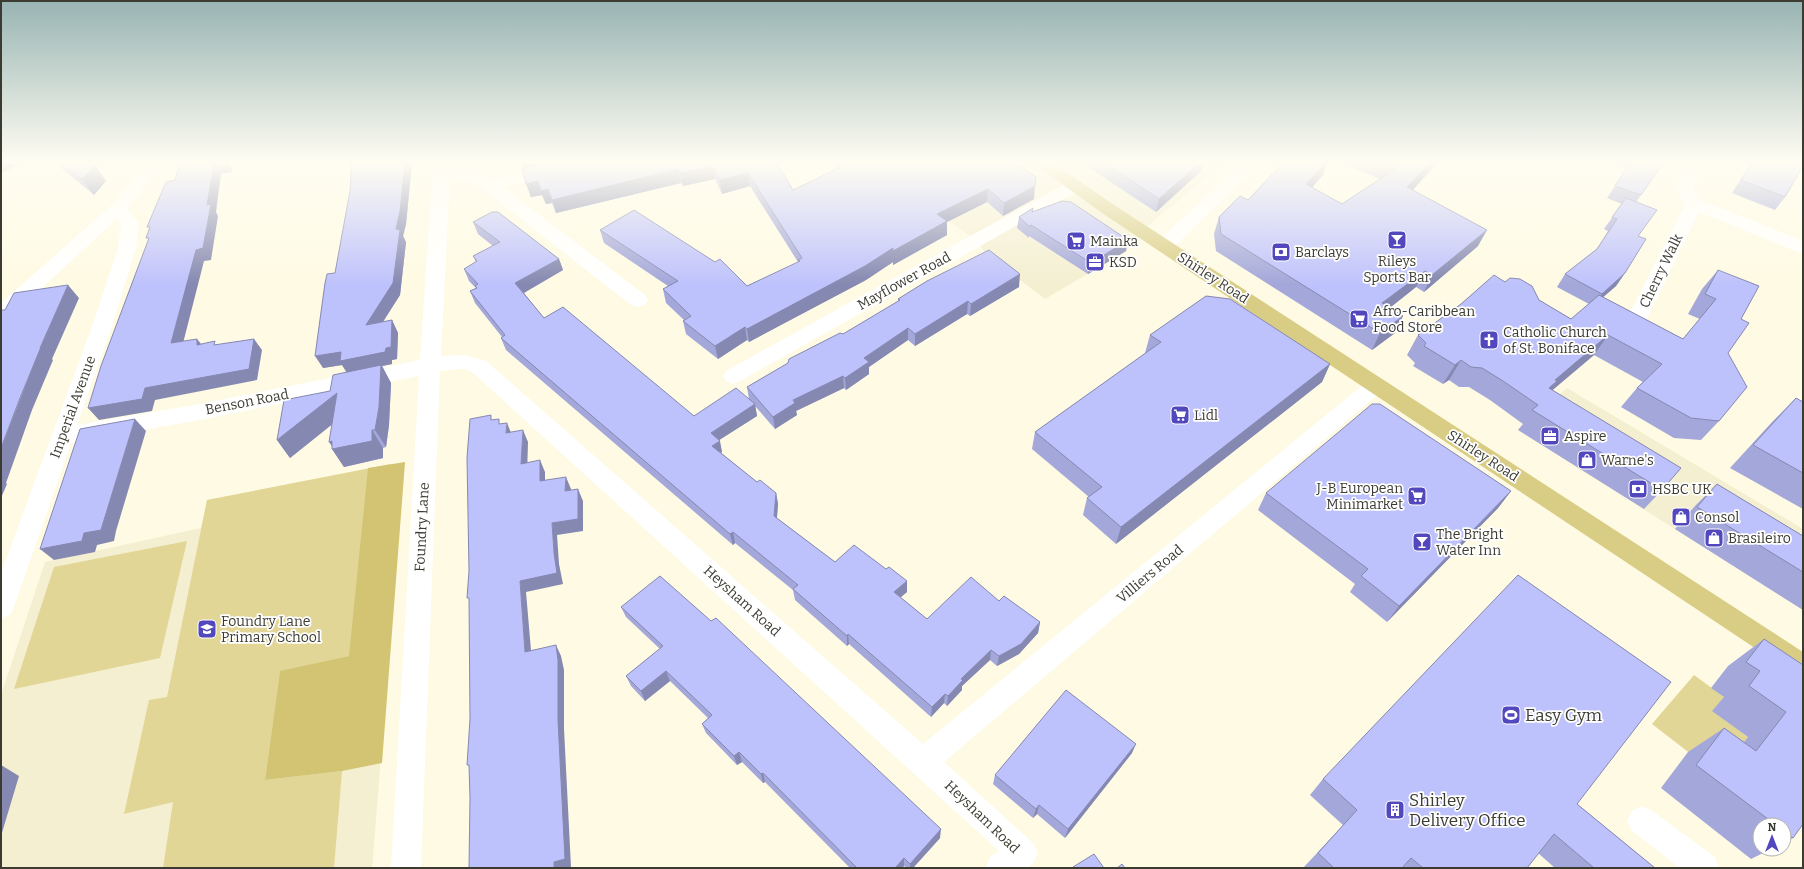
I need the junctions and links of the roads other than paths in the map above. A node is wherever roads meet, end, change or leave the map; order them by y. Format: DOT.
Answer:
graph roads {
  1 [pos="122,204"];
  2 [pos="440,204"];
  3 [pos="513,204"];
  4 [pos="1042,204"];
  5 [pos="1100,204"];
  6 [pos="1209,204"];
  7 [pos="1694,204"];
  8 [pos="119,208"];
  9 [pos="1164,246"];
  10 [pos="1803,248"];
  11 [pos="638,300"];
  12 [pos="1,314"];
  13 [pos="1638,317"];
  14 [pos="430,366"];
  15 [pos="733,376"];
  16 [pos="1376,385"];
  17 [pos="63,436"];
  18 [pos="1,607"];
  19 [pos="1803,666"];
  20 [pos="923,762"];
  21 [pos="1642,821"];
  22 [pos="406,868"];
  23 [pos="1001,868"];
  24 [pos="1704,868"];
  1 -- 8 [label="street"];
  2 -- 14 [label="street, Foundry Lane"];
  3 -- 11 [label="street"];
  4 -- 15 [label="street, Mayflower Road"];
  5 -- 9 [label="main road, Shirley Road"];
  6 -- 9 [label="street"];
  7 -- 10 [label="street"];
  7 -- 13 [label="street, Cherry Walk"];
  8 -- 12 [label="street"];
  8 -- 17 [label="street, Imperial Avenue"];
  9 -- 16 [label="main road, Shirley Road"];
  14 -- 17 [label="street, Benson Road"];
  14 -- 20 [label="street, Heysham Road"];
  14 -- 22 [label="street, Foundry Lane"];
  16 -- 19 [label="main road, Shirley Road"];
  16 -- 20 [label="street, Villiers Road"];
  17 -- 18 [label="street, Imperial Avenue"];
  20 -- 23 [label="street, Heysham Road"];
  21 -- 24 [label="street"];
}
